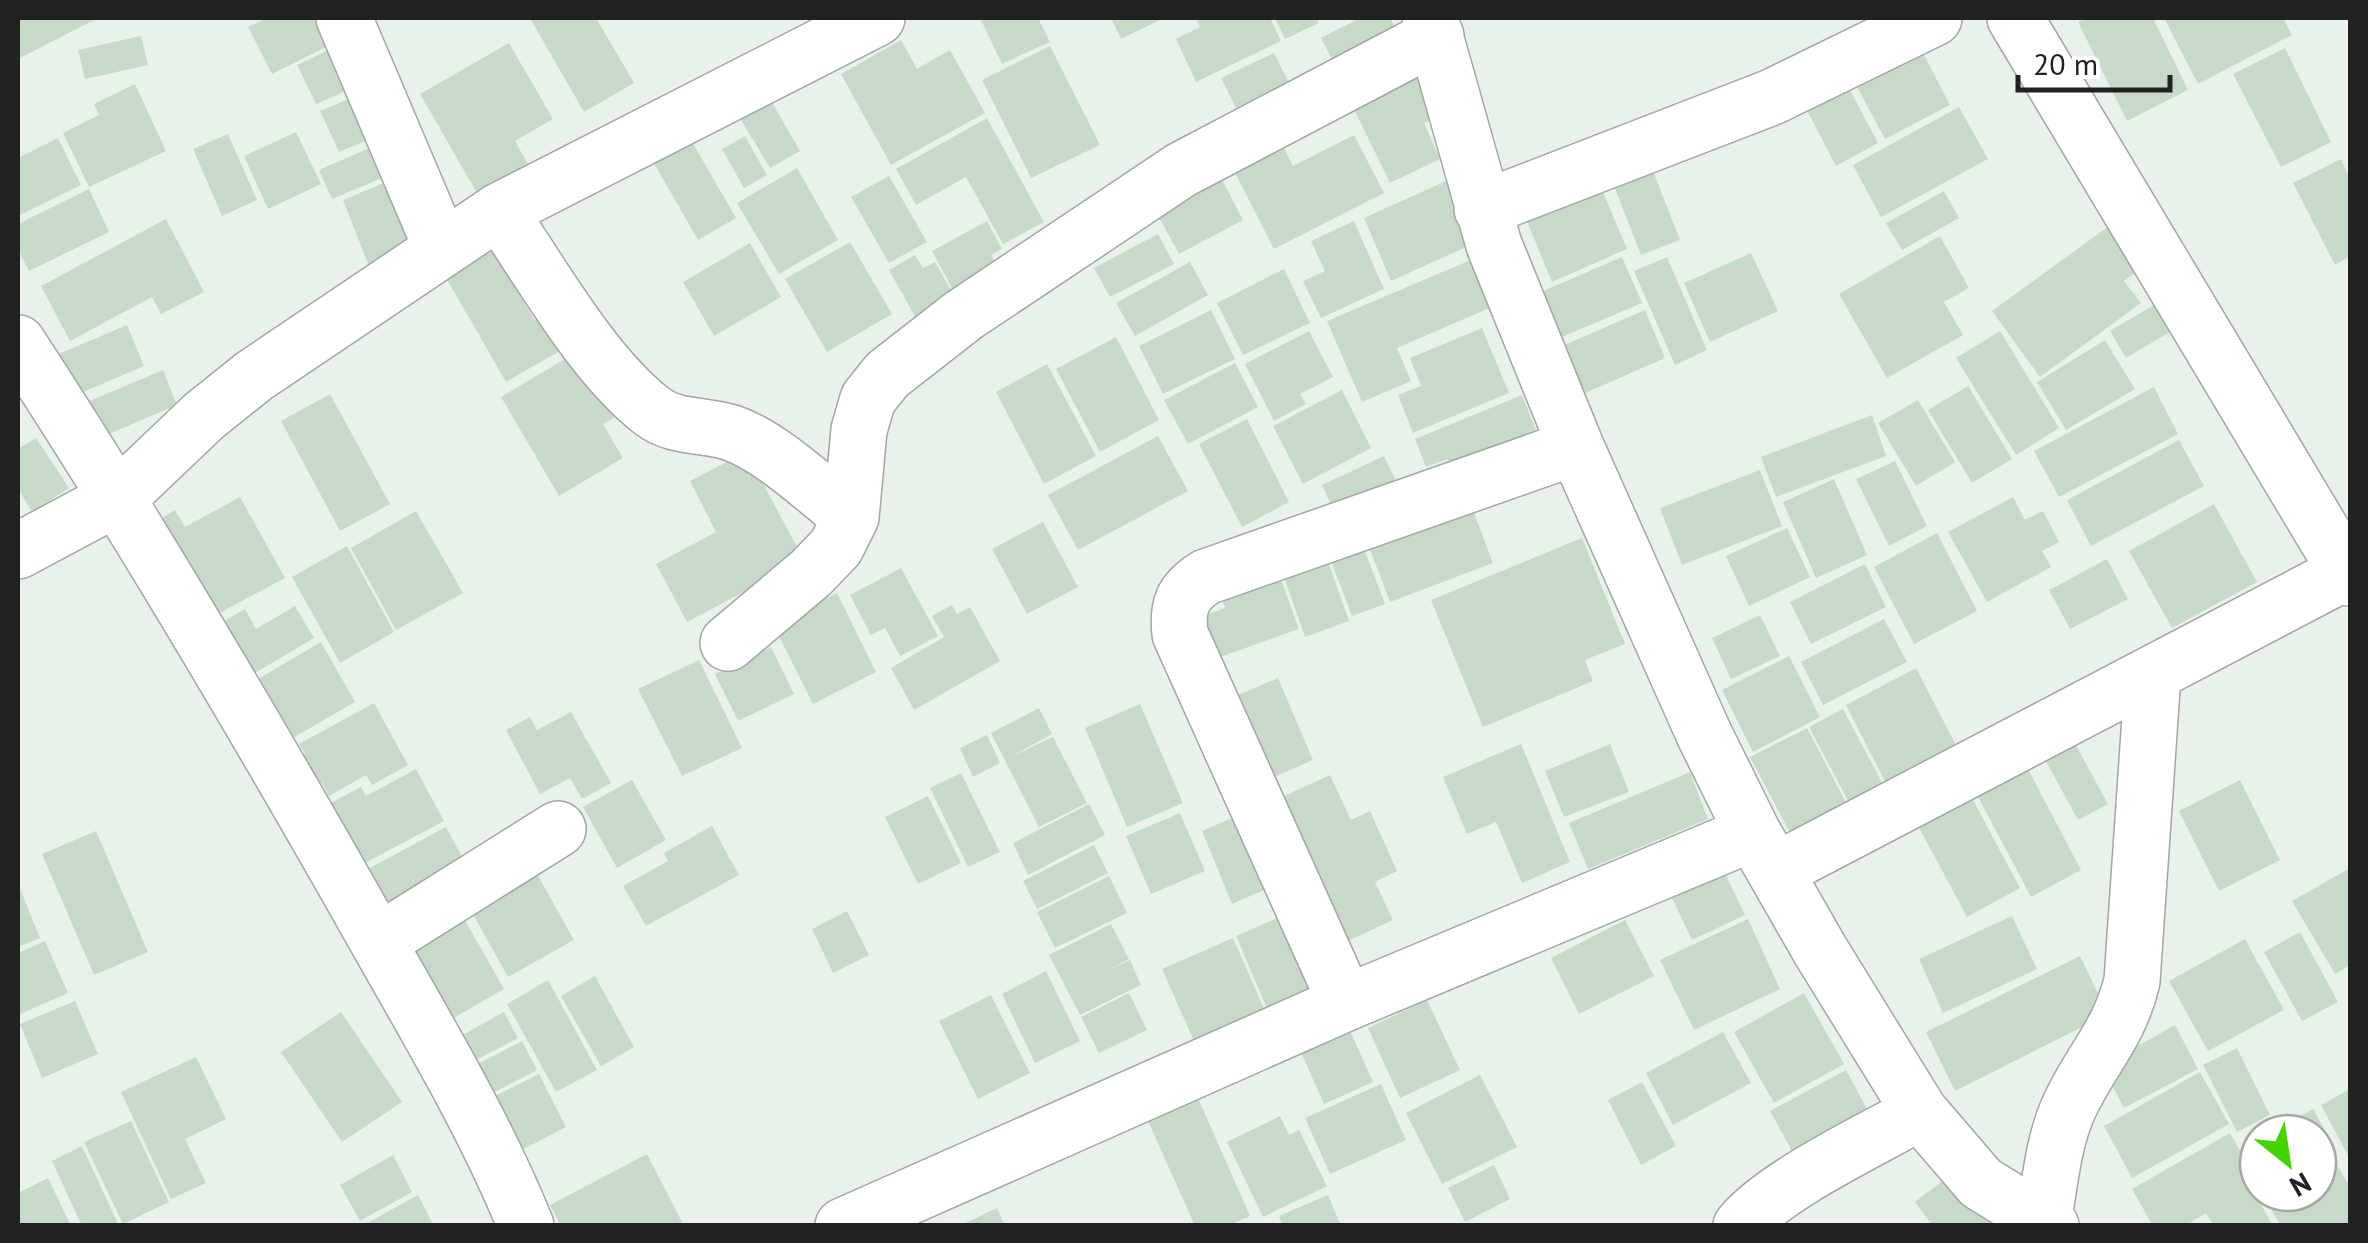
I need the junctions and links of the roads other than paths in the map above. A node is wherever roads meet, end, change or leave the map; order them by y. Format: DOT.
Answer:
graph roads {
  1 [pos="344,18"];
  2 [pos="878,18"];
  3 [pos="1934,18"];
  4 [pos="2015,18"];
  5 [pos="1433,27"];
  6 [pos="1482,209"];
  7 [pos="498,211"];
  8 [pos="442,248"];
  9 [pos="18,343"];
  10 [pos="1576,447"];
  11 [pos="119,497"];
  12 [pos="851,517"];
  13 [pos="18,551"];
  14 [pos="2349,573"];
  15 [pos="728,643"];
  16 [pos="2153,674"];
  17 [pos="558,829"];
  18 [pos="1764,852"];
  19 [pos="378,942"];
  20 [pos="1346,1004"];
  21 [pos="1920,1112"];
  22 [pos="2047,1224"];
  23 [pos="526,1226"];
  24 [pos="842,1226"];
  25 [pos="1741,1226"];
  1 -- 8 [label="street"];
  2 -- 7 [label="street"];
  3 -- 6 [label="street"];
  4 -- 14 [label="street"];
  5 -- 6 [label="street"];
  5 -- 12 [label="street"];
  6 -- 10 [label="street"];
  7 -- 8 [label="street"];
  7 -- 12 [label="street"];
  8 -- 11 [label="street"];
  9 -- 11 [label="street"];
  10 -- 18 [label="street"];
  10 -- 20 [label="street"];
  11 -- 13 [label="street"];
  11 -- 19 [label="street"];
  12 -- 15 [label="street"];
  14 -- 16 [label="street"];
  16 -- 18 [label="street"];
  16 -- 22 [label="street"];
  17 -- 19 [label="street"];
  18 -- 20 [label="street"];
  18 -- 21 [label="street"];
  19 -- 23 [label="street"];
  20 -- 24 [label="street"];
  21 -- 22 [label="street"];
  21 -- 25 [label="street"];
}
